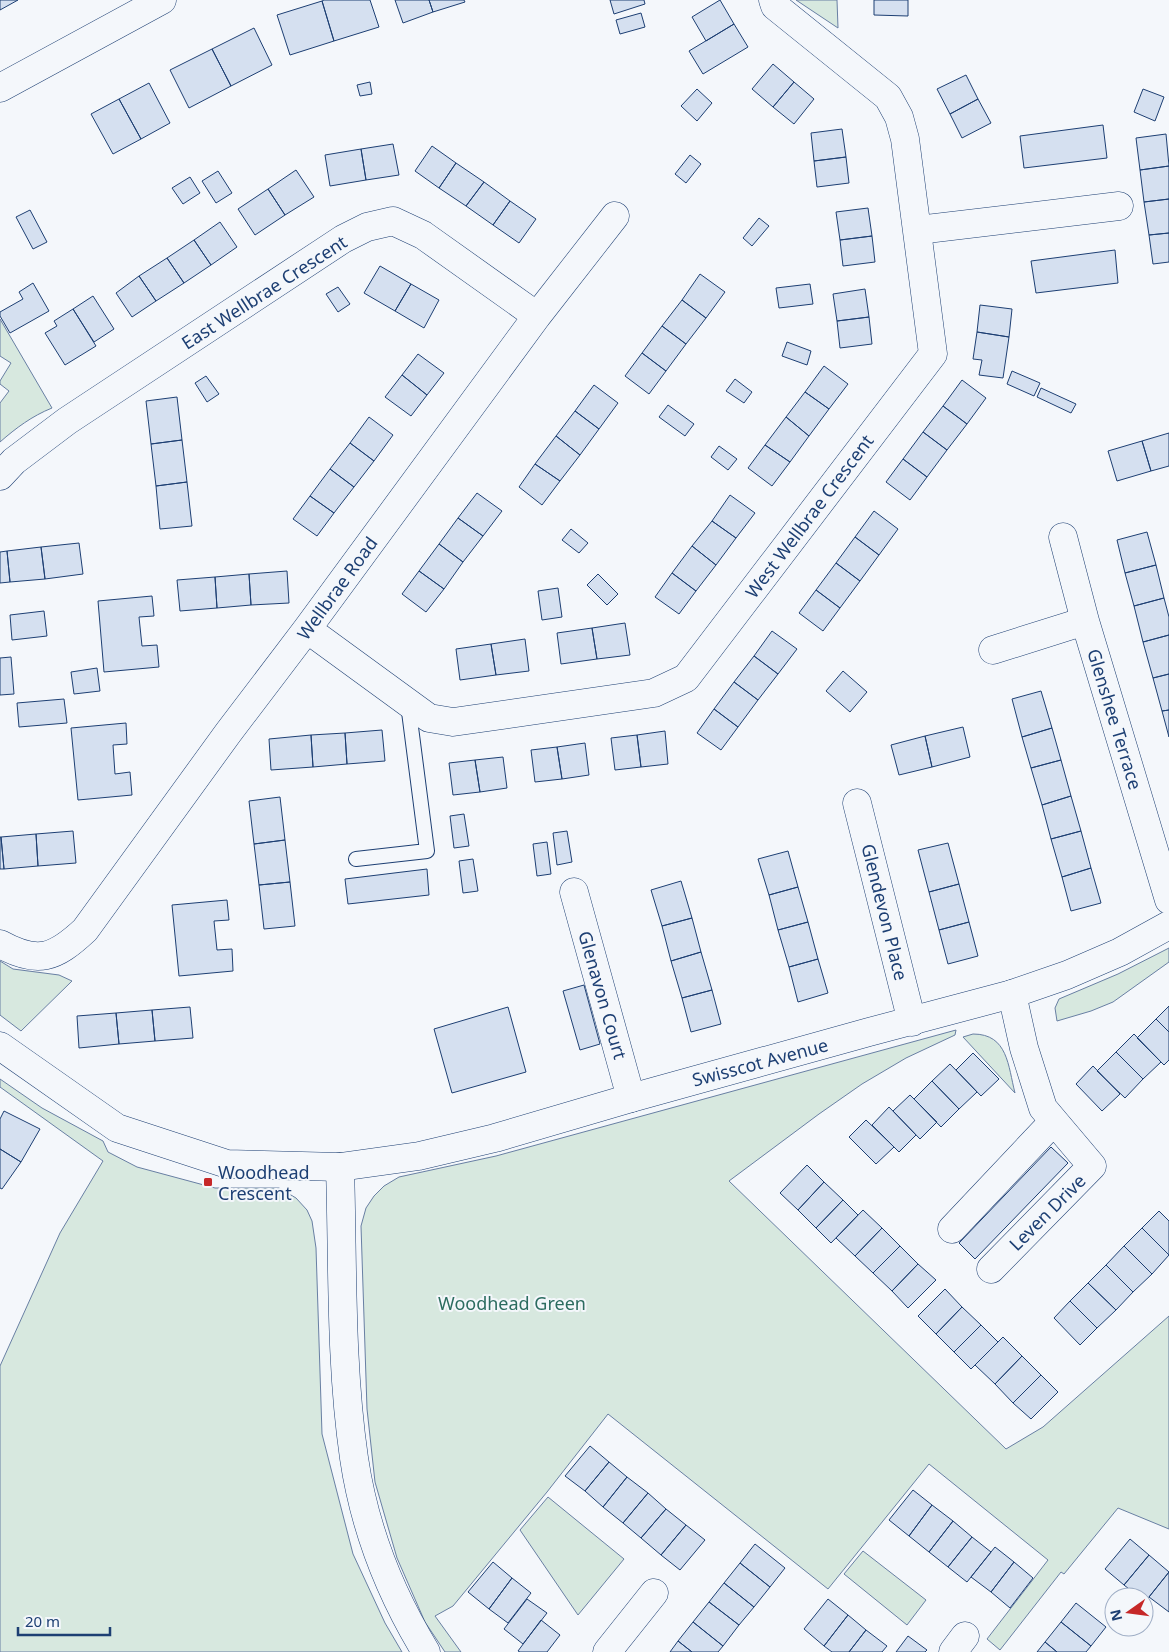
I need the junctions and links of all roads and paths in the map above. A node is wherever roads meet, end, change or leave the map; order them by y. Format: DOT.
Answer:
graph roads {
  1 [pos="162,0"];
  2 [pos="773,0"];
  3 [pos="0,88"];
  4 [pos="1119,206"];
  5 [pos="615,216"];
  6 [pos="918,230"];
  7 [pos="537,316"];
  8 [pos="0,476"];
  9 [pos="1063,537"];
  10 [pos="1085,621"];
  11 [pos="308,628"];
  12 [pos="993,650"];
  13 [pos="408,701"];
  14 [pos="857,803"];
  15 [pos="356,860"];
  16 [pos="574,892"];
  17 [pos="1169,900"];
  18 [pos="1169,925"];
  19 [pos="0,944"];
  20 [pos="1012,994"];
  21 [pos="912,1022"];
  22 [pos="0,1046"];
  23 [pos="632,1098"];
  24 [pos="1053,1122"];
  25 [pos="340,1167"];
  26 [pos="952,1229"];
  27 [pos="991,1269"];
  28 [pos="654,1593"];
  29 [pos="426,1652"];
  30 [pos="607,1652"];
  1 -- 3 [label="street"];
  2 -- 6 [label="street, West Wellbrae Crescent"];
  4 -- 6 [label="street"];
  5 -- 7 [label="street, Wellbrae Road"];
  6 -- 13 [label="street, West Wellbrae Crescent"];
  7 -- 8 [label="street, East Wellbrae Crescent"];
  7 -- 11 [label="street, Wellbrae Road"];
  9 -- 10 [label="street, Glenshee Terrace"];
  10 -- 12 [label="street"];
  10 -- 17 [label="street, Glenshee Terrace"];
  11 -- 13 [label="street, West Wellbrae Crescent"];
  11 -- 19 [label="street, Wellbrae Road"];
  13 -- 15 [label="lane"];
  14 -- 21 [label="street, Glendevon Place"];
  16 -- 23 [label="street, Glenavon Court"];
  18 -- 20 [label="street, Swisscot Avenue"];
  20 -- 21 [label="street, Swisscot Avenue"];
  20 -- 24 [label="street, Leven Drive"];
  21 -- 23 [label="street, Swisscot Avenue"];
  22 -- 25 [label="street, Swisscot Avenue"];
  23 -- 25 [label="street, Swisscot Avenue"];
  24 -- 26 [label="street"];
  24 -- 27 [label="street, Leven Drive"];
  25 -- 29 [label="street"];
  28 -- 30 [label="street"];
}
